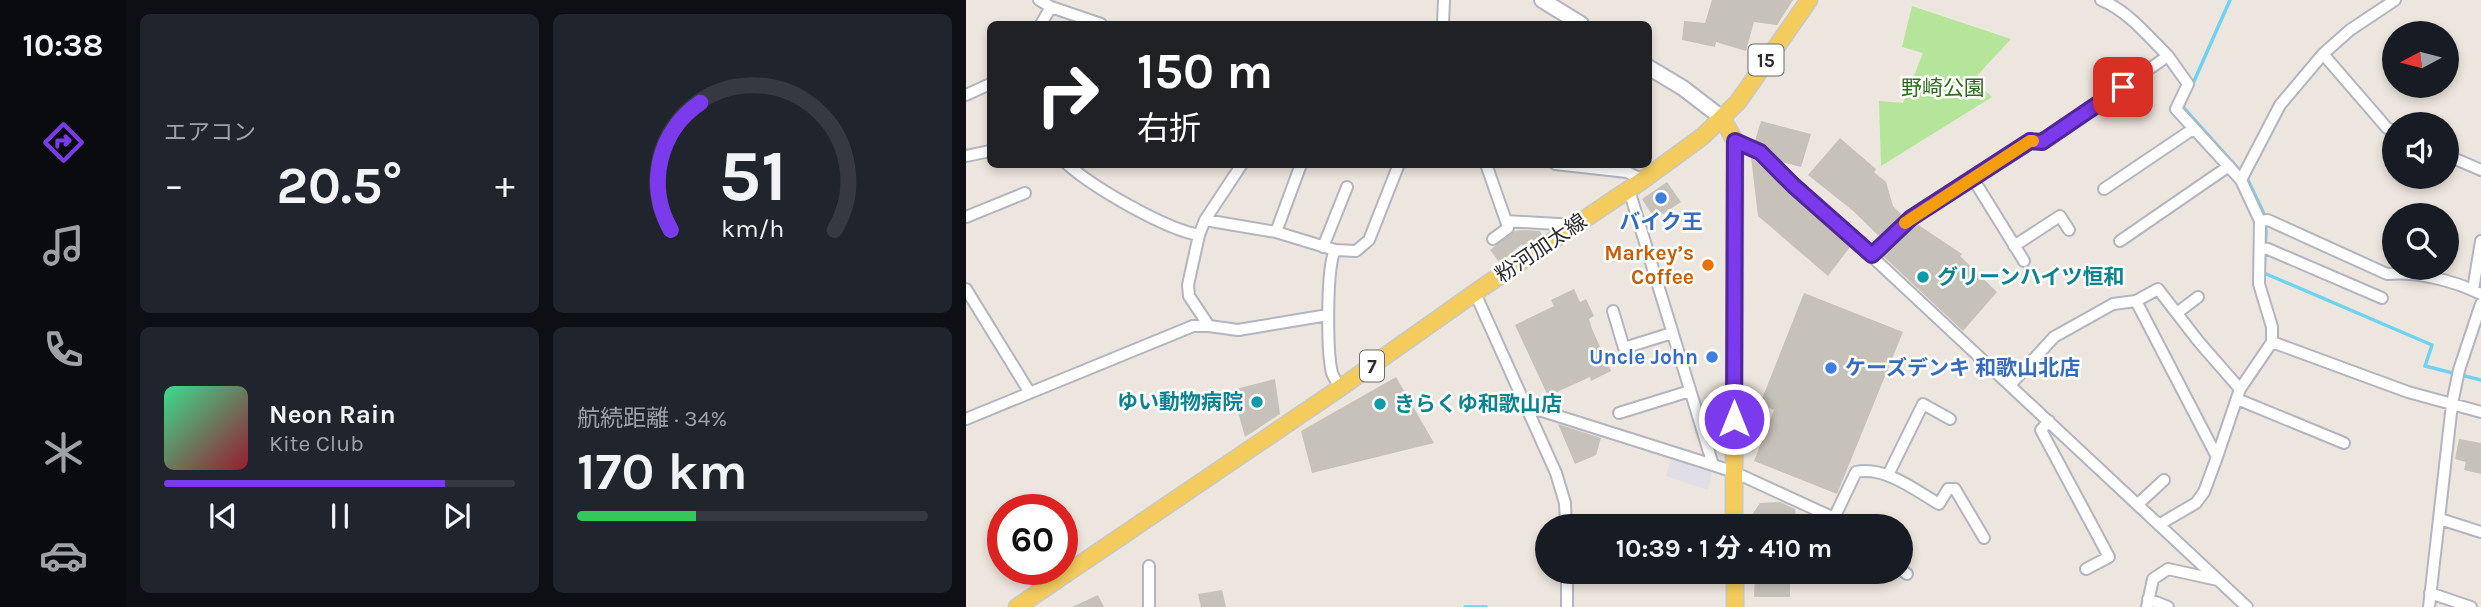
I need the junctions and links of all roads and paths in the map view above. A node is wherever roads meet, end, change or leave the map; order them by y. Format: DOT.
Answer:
graph roads {
  1 [pos="1039,0"];
  2 [pos="1444,0"];
  3 [pos="1542,0"];
  4 [pos="1808,0"];
  5 [pos="2101,0"];
  6 [pos="2395,0"];
  7 [pos="1051,8"];
  8 [pos="1043,21"];
  9 [pos="1092,21"];
  10 [pos="1443,21"];
  11 [pos="1576,21"];
  12 [pos="2323,54"];
  13 [pos="2168,56"];
  14 [pos="1652,69"];
  15 [pos="987,85"];
  16 [pos="966,95"];
  17 [pos="1721,118"];
  18 [pos="2382,122"];
  19 [pos="2193,129"];
  20 [pos="1735,141"];
  21 [pos="987,152"];
  22 [pos="966,156"];
  23 [pos="2459,161"];
  24 [pos="2229,166"];
  25 [pos="1072,168"];
  26 [pos="1238,168"];
  27 [pos="1300,168"];
  28 [pos="1397,168"];
  29 [pos="1487,168"];
  30 [pos="1587,168"];
  31 [pos="2481,170"];
  32 [pos="2243,176"];
  33 [pos="1972,177"];
  34 [pos="1643,180"];
  35 [pos="1347,187"];
  36 [pos="1629,190"];
  37 [pos="2104,190"];
  38 [pos="1025,193"];
  39 [pos="966,217"];
  40 [pos="1205,220"];
  41 [pos="1506,221"];
  42 [pos="2264,221"];
  43 [pos="1575,225"];
  44 [pos="2069,230"];
  45 [pos="1276,232"];
  46 [pos="1199,235"];
  47 [pos="1493,239"];
  48 [pos="2481,241"];
  49 [pos="2120,242"];
  50 [pos="2014,246"];
  51 [pos="1329,248"];
  52 [pos="2263,248"];
  53 [pos="1872,255"];
  54 [pos="2024,261"];
  55 [pos="966,289"];
  56 [pos="2477,292"];
  57 [pos="1475,293"];
  58 [pos="2198,298"];
  59 [pos="2382,298"];
  60 [pos="2136,301"];
  61 [pos="2481,304"];
  62 [pos="1613,311"];
  63 [pos="2177,313"];
  64 [pos="1328,315"];
  65 [pos="1209,326"];
  66 [pos="1672,333"];
  67 [pos="2272,342"];
  68 [pos="2010,384"];
  69 [pos="1340,388"];
  70 [pos="1690,391"];
  71 [pos="1030,393"];
  72 [pos="2238,394"];
  73 [pos="2452,404"];
  74 [pos="1529,411"];
  75 [pos="2481,412"];
  76 [pos="1619,413"];
  77 [pos="966,419"];
  78 [pos="1950,419"];
  79 [pos="2049,421"];
  80 [pos="2344,443"];
  81 [pos="2217,457"];
  82 [pos="1713,465"];
  83 [pos="1734,472"];
  84 [pos="1888,475"];
  85 [pos="2164,480"];
  86 [pos="2138,504"];
  87 [pos="1565,514"];
  88 [pos="1734,514"];
  89 [pos="1825,514"];
  90 [pos="1836,514"];
  91 [pos="2440,519"];
  92 [pos="2160,524"];
  93 [pos="2481,532"];
  94 [pos="1984,538"];
  95 [pos="1149,566"];
  96 [pos="2086,569"];
  97 [pos="2218,580"];
  98 [pos="1567,584"];
  99 [pos="1736,584"];
  100 [pos="2430,593"];
  101 [pos="1738,603"];
  102 [pos="2147,603"];
  103 [pos="1017,607"];
  104 [pos="1149,607"];
  105 [pos="1567,607"];
  106 [pos="2168,607"];
  107 [pos="2247,607"];
  108 [pos="2429,607"];
  109 [pos="2471,607"];
  1 -- 7 [label="street"];
  2 -- 10 [label="street"];
  3 -- 11 [label="main road"];
  4 -- 17 [label="main road, 15"];
  5 -- 13 [label="street"];
  6 -- 12 [label="street"];
  7 -- 8 [label="street"];
  7 -- 9 [label="street"];
  12 -- 18 [label="street"];
  12 -- 32 [label="street"];
  13 -- 19 [label="street"];
  13 -- 33 [label="street"];
  14 -- 17 [label="main road"];
  15 -- 16 [label="street"];
  17 -- 20 [label="main road"];
  17 -- 34 [label="main road, 粉河加太線 / 7"];
  19 -- 24 [label="street"];
  19 -- 37 [label="street"];
  20 -- 53 [label="street"];
  20 -- 83 [label="main road"];
  21 -- 22 [label="street"];
  23 -- 31 [label="street"];
  24 -- 32 [label="street"];
  24 -- 49 [label="street"];
  25 -- 46 [label="street"];
  26 -- 40 [label="street"];
  27 -- 45 [label="street"];
  28 -- 51 [label="street"];
  29 -- 41 [label="street"];
  30 -- 34 [label="street"];
  32 -- 42 [label="street"];
  33 -- 50 [label="street"];
  33 -- 53 [label="street"];
  34 -- 36 [label="main road, 粉河加太線 / 7"];
  35 -- 51 [label="street"];
  36 -- 43 [label="main road, 粉河加太線 / 7"];
  36 -- 66 [label="street"];
  38 -- 39 [label="street"];
  40 -- 45 [label="street"];
  40 -- 46 [label="street"];
  41 -- 43 [label="street"];
  41 -- 47 [label="street"];
  42 -- 52 [label="street"];
  42 -- 56 [label="street"];
  43 -- 57 [label="main road, 粉河加太線 / 7"];
  44 -- 50 [label="street"];
  45 -- 51 [label="street"];
  46 -- 65 [label="street"];
  48 -- 56 [label="street"];
  50 -- 54 [label="street"];
  51 -- 64 [label="street"];
  52 -- 59 [label="street"];
  52 -- 67 [label="street"];
  53 -- 68 [label="street"];
  55 -- 71 [label="street"];
  57 -- 69 [label="main road, 粉河加太線 / 7"];
  57 -- 74 [label="street"];
  58 -- 63 [label="street"];
  60 -- 63 [label="street"];
  60 -- 68 [label="street"];
  60 -- 81 [label="street"];
  61 -- 73 [label="street"];
  62 -- 66 [label="street"];
  63 -- 72 [label="street"];
  64 -- 65 [label="street"];
  64 -- 69 [label="street"];
  65 -- 71 [label="street"];
  66 -- 70 [label="street"];
  67 -- 72 [label="street"];
  67 -- 73 [label="street"];
  68 -- 79 [label="street"];
  69 -- 103 [label="main road, 粉河加太線 / 7"];
  70 -- 76 [label="street"];
  70 -- 82 [label="street"];
  71 -- 77 [label="street"];
  72 -- 80 [label="street"];
  72 -- 81 [label="street"];
  73 -- 75 [label="street"];
  73 -- 91 [label="street"];
  74 -- 82 [label="street"];
  74 -- 87 [label="street"];
  78 -- 84 [label="street"];
  79 -- 86 [label="street"];
  79 -- 96 [label="street"];
  81 -- 92 [label="street"];
  82 -- 83 [label="street"];
  83 -- 88 [label="main road"];
  83 -- 89 [label="street"];
  84 -- 90 [label="street"];
  84 -- 94 [label="street"];
  85 -- 86 [label="street"];
  86 -- 92 [label="street"];
  91 -- 93 [label="street"];
  91 -- 100 [label="street"];
  92 -- 97 [label="street"];
  95 -- 104 [label="street"];
  97 -- 102 [label="street"];
  97 -- 107 [label="street"];
  98 -- 105 [label="street"];
  99 -- 101 [label="main road"];
  100 -- 108 [label="street"];
  100 -- 109 [label="street"];
  102 -- 106 [label="street"];
}
